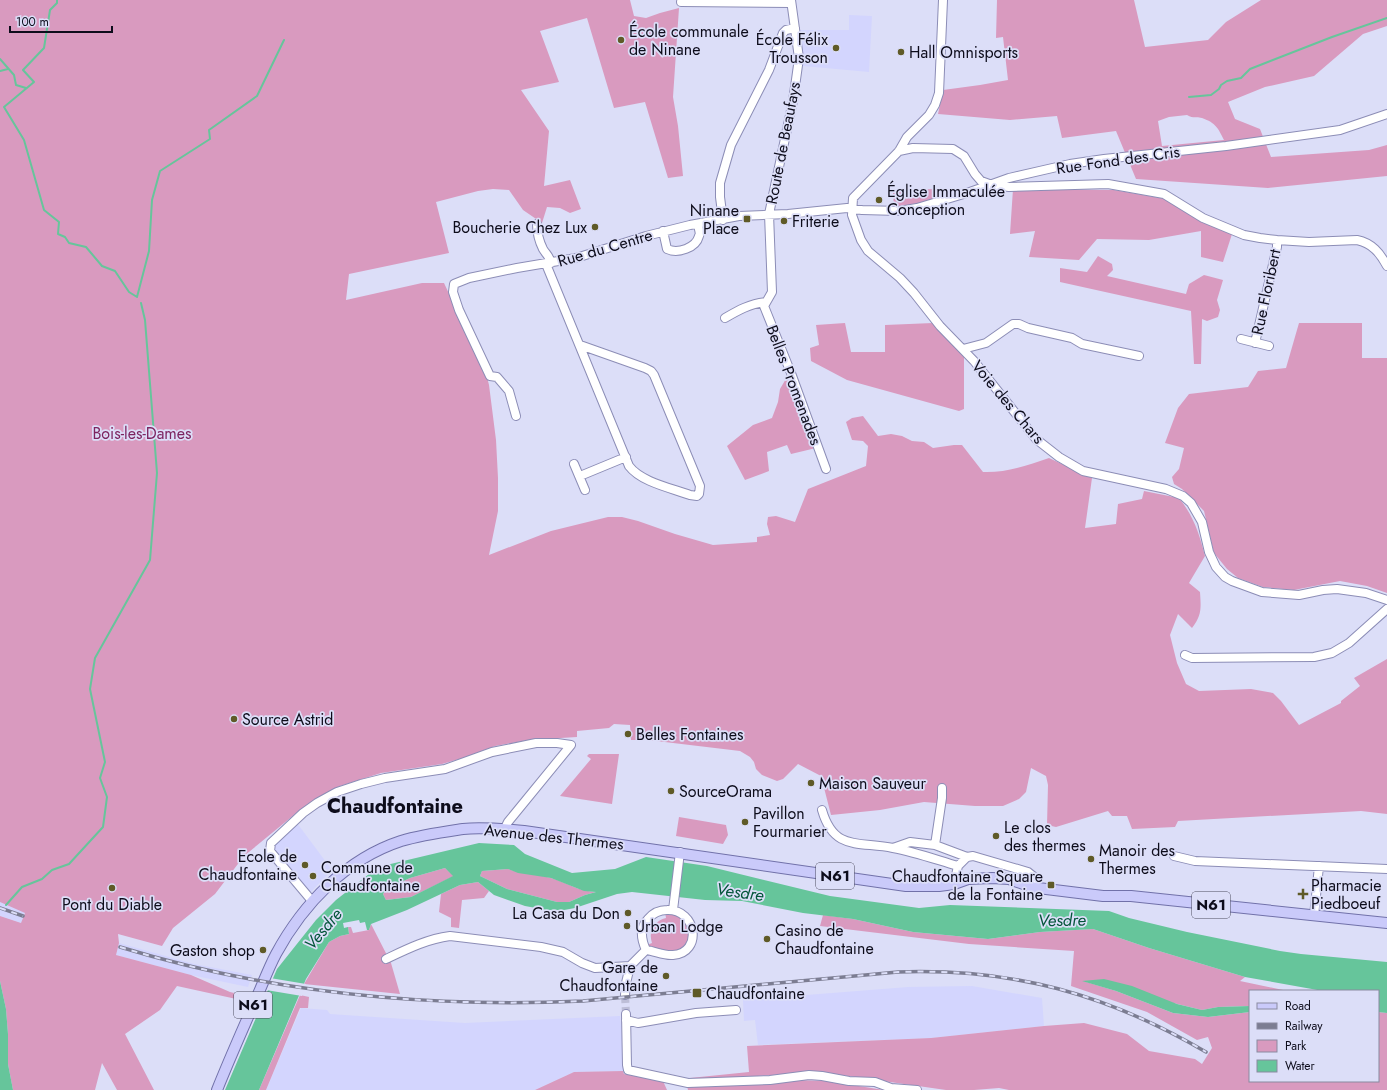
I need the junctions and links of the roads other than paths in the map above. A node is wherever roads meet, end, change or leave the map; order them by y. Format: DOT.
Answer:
graph roads {
  1 [pos="943,0"];
  2 [pos="681,2"];
  3 [pos="791,2"];
  4 [pos="795,28"];
  5 [pos="1387,114"];
  6 [pos="908,137"];
  7 [pos="917,148"];
  8 [pos="899,151"];
  9 [pos="974,174"];
  10 [pos="992,185"];
  11 [pos="967,193"];
  12 [pos="852,208"];
  13 [pos="769,214"];
  14 [pos="723,220"];
  15 [pos="537,224"];
  16 [pos="698,224"];
  17 [pos="663,231"];
  18 [pos="1277,240"];
  19 [pos="548,264"];
  20 [pos="1387,266"];
  21 [pos="766,302"];
  22 [pos="725,318"];
  23 [pos="1241,339"];
  24 [pos="1255,343"];
  25 [pos="580,344"];
  26 [pos="1269,346"];
  27 [pos="963,349"];
  28 [pos="1139,356"];
  29 [pos="516,416"];
  30 [pos="626,457"];
  31 [pos="574,464"];
  32 [pos="826,468"];
  33 [pos="580,476"];
  34 [pos="585,490"];
  35 [pos="1387,600"];
  36 [pos="1387,609"];
  37 [pos="1185,655"];
  38 [pos="942,788"];
  39 [pos="822,810"];
  40 [pos="504,830"];
  41 [pos="935,845"];
  42 [pos="892,848"];
  43 [pos="1174,856"];
  44 [pos="967,857"];
  45 [pos="680,858"];
  46 [pos="958,866"];
  47 [pos="1319,866"];
  48 [pos="1387,869"];
  49 [pos="954,884"];
  50 [pos="1035,888"];
  51 [pos="312,901"];
  52 [pos="673,910"];
  53 [pos="1314,916"];
  54 [pos="1387,923"];
  55 [pos="646,950"];
  56 [pos="386,959"];
  57 [pos="630,966"];
  58 [pos="625,995"];
  59 [pos="736,1010"];
  60 [pos="217,1090"];
  61 [pos="917,1090"];
  1 -- 6 [label="street"];
  2 -- 3 [label="street"];
  3 -- 4 [label="street, Route de Beaufays"];
  4 -- 13 [label="street, Route de Beaufays"];
  4 -- 14 [label="street"];
  5 -- 10 [label="street, Rue Fond des Cris"];
  6 -- 7 [label="street"];
  6 -- 8 [label="street"];
  7 -- 8 [label="street"];
  7 -- 9 [label="street"];
  8 -- 12 [label="street"];
  9 -- 10 [label="street"];
  9 -- 11 [label="street"];
  10 -- 11 [label="street, Rue Fond des Cris"];
  10 -- 18 [label="street"];
  11 -- 12 [label="street, Rue Fond des Cris"];
  12 -- 13 [label="street, Rue du Centre"];
  12 -- 27 [label="street, Voie des Chars"];
  13 -- 14 [label="street, Rue du Centre"];
  13 -- 21 [label="street, Belles Promenades"];
  14 -- 16 [label="street, Rue du Centre"];
  15 -- 19 [label="street"];
  16 -- 17 [label="street, Rue du Centre"];
  16 -- 17 [label="street, Rue du Centre"];
  17 -- 19 [label="street, Rue du Centre"];
  18 -- 20 [label="street"];
  18 -- 24 [label="street, Rue Floribert"];
  19 -- 25 [label="street"];
  19 -- 29 [label="street, Rue du Centre"];
  21 -- 22 [label="street, Belles Promenades"];
  21 -- 32 [label="street, Belles Promenades"];
  23 -- 24 [label="street, Rue Floribert"];
  24 -- 26 [label="street, Rue Floribert"];
  25 -- 30 [label="street"];
  25 -- 30 [label="street"];
  27 -- 28 [label="street"];
  27 -- 35 [label="street, Voie des Chars"];
  30 -- 33 [label="street"];
  31 -- 33 [label="street"];
  33 -- 34 [label="street"];
  36 -- 37 [label="street"];
  38 -- 41 [label="street"];
  39 -- 42 [label="street"];
  40 -- 45 [label="main road, Avenue des Thermes / N61"];
  40 -- 51 [label="main road, Avenue des Thermes / N61"];
  40 -- 51 [label="street"];
  41 -- 42 [label="street"];
  41 -- 44 [label="street"];
  42 -- 46 [label="street"];
  43 -- 47 [label="street"];
  44 -- 46 [label="street"];
  44 -- 50 [label="street"];
  45 -- 49 [label="main road, Avenue des Thermes / N61"];
  45 -- 52 [label="street"];
  46 -- 49 [label="street"];
  47 -- 48 [label="street"];
  47 -- 53 [label="street"];
  49 -- 50 [label="main road, Avenue des Thermes / N61"];
  50 -- 53 [label="main road, Avenue des Thermes / N61"];
  51 -- 60 [label="main road, Avenue des Thermes / N61"];
  52 -- 55 [label="street"];
  52 -- 55 [label="street"];
  53 -- 54 [label="main road, Avenue des Thermes / N61"];
  55 -- 57 [label="street"];
  56 -- 57 [label="street"];
  57 -- 58 [label="street"];
  59 -- 61 [label="street"];
}
